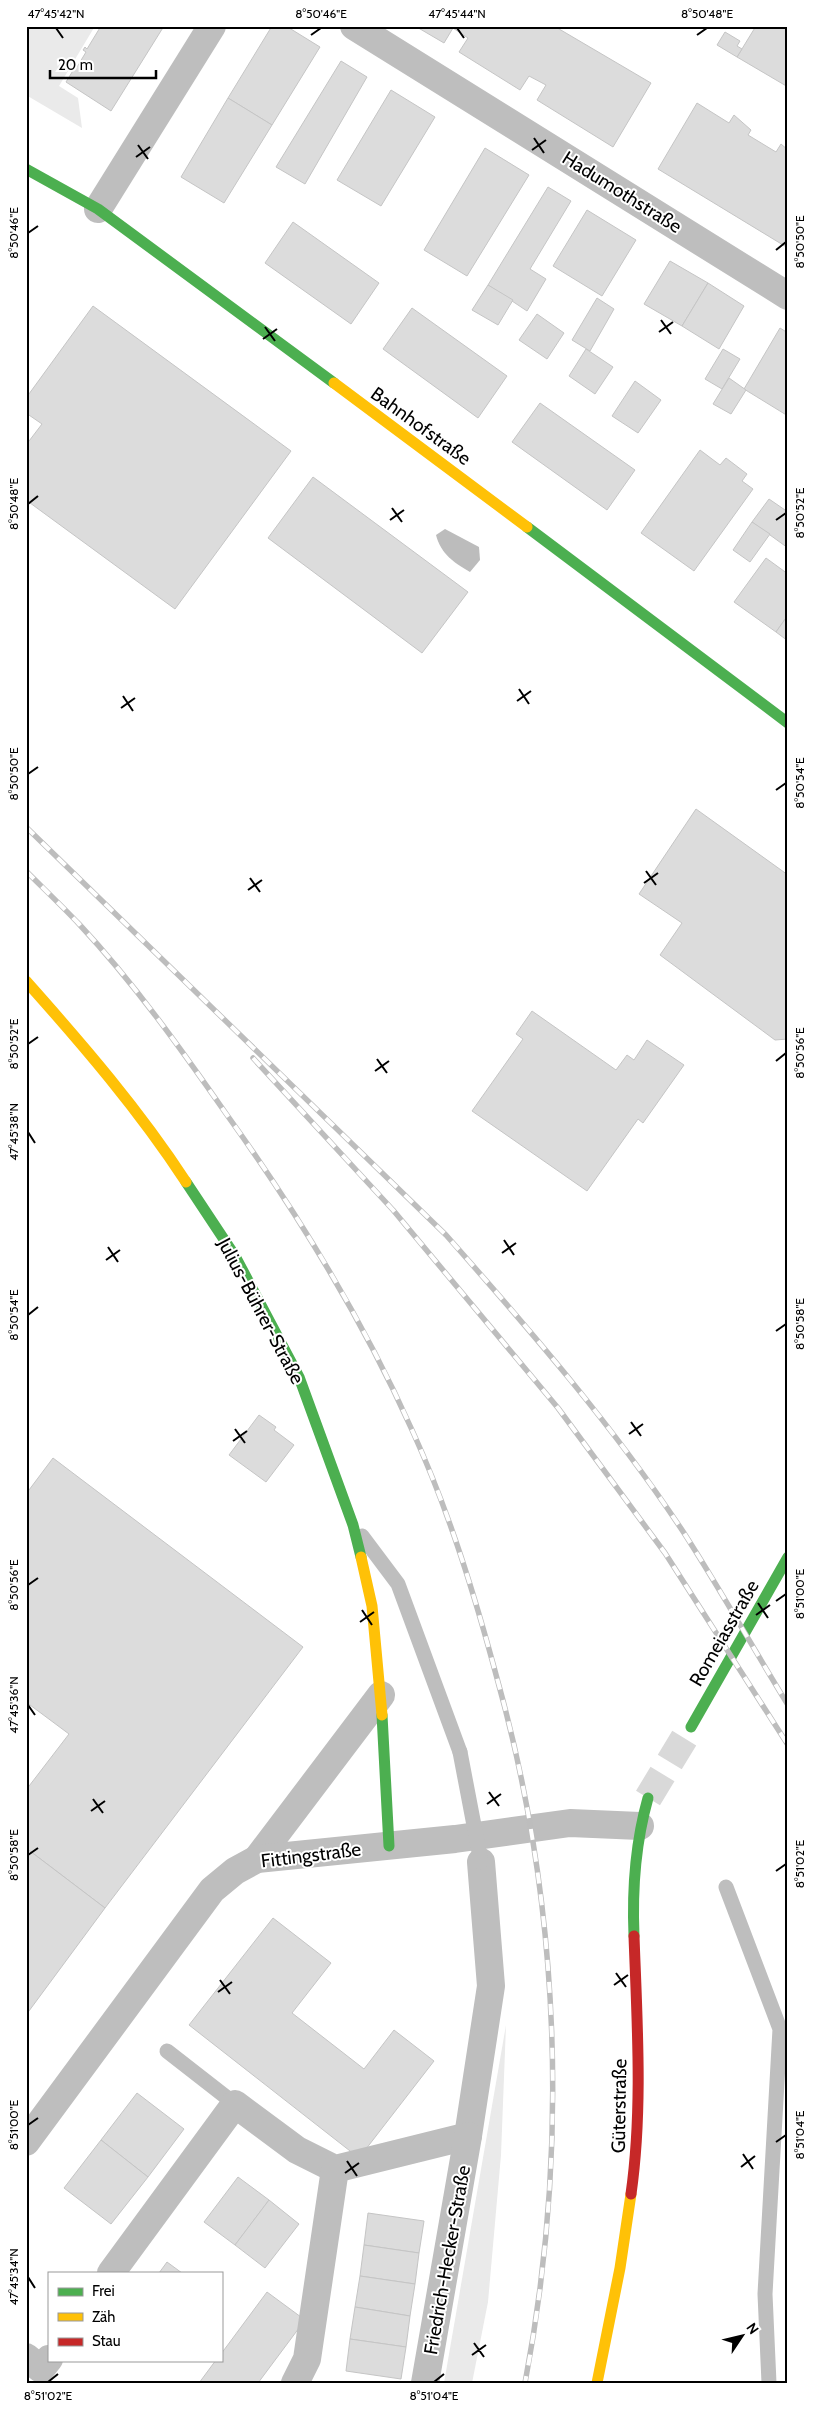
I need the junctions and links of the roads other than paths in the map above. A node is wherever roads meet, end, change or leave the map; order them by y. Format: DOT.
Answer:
graph roads {
  1 [pos="212,26"];
  2 [pos="354,26"];
  3 [pos="26,168"];
  4 [pos="98,209"];
  5 [pos="788,296"];
  6 [pos="788,723"];
  7 [pos="26,982"];
  8 [pos="353,1525"];
  9 [pos="788,1557"];
  10 [pos="381,1695"];
  11 [pos="691,1727"];
  12 [pos="648,1798"];
  13 [pos="640,1826"];
  14 [pos="389,1846"];
  15 [pos="257,1859"];
  16 [pos="481,1862"];
  17 [pos="726,1887"];
  18 [pos="167,2051"];
  19 [pos="234,2104"];
  20 [pos="468,2136"];
  21 [pos="26,2142"];
  22 [pos="335,2169"];
  23 [pos="112,2272"];
  24 [pos="295,2383"];
  25 [pos="425,2383"];
  26 [pos="597,2383"];
  27 [pos="769,2383"];
  1 -- 4 [label="street"];
  2 -- 5 [label="street, Hadumothstraße"];
  3 -- 4 [label="street, Bahnhofstraße"];
  4 -- 6 [label="street, Bahnhofstraße"];
  7 -- 8 [label="street, Julius-Bührer-Straße"];
  8 -- 10 [label="street, Julius-Bührer-Straße"];
  8 -- 16 [label="lane, bridge"];
  9 -- 11 [label="street, Romeiasstraße"];
  10 -- 14 [label="street, Julius-Bührer-Straße"];
  10 -- 15 [label="street"];
  12 -- 13 [label="street"];
  13 -- 14 [label="street, Fittingstraße"];
  13 -- 26 [label="street, Güterstraße"];
  14 -- 15 [label="street, Fittingstraße"];
  15 -- 21 [label="street, Fittingstraße"];
  16 -- 20 [label="street, Friedrich-Hecker-Straße"];
  17 -- 27 [label="lane"];
  18 -- 19 [label="lane"];
  19 -- 22 [label="street"];
  19 -- 23 [label="street"];
  20 -- 22 [label="street, Friedrich-Hecker-Straße"];
  20 -- 25 [label="street, Friedrich-Hecker-Straße"];
  22 -- 24 [label="street"];
}
